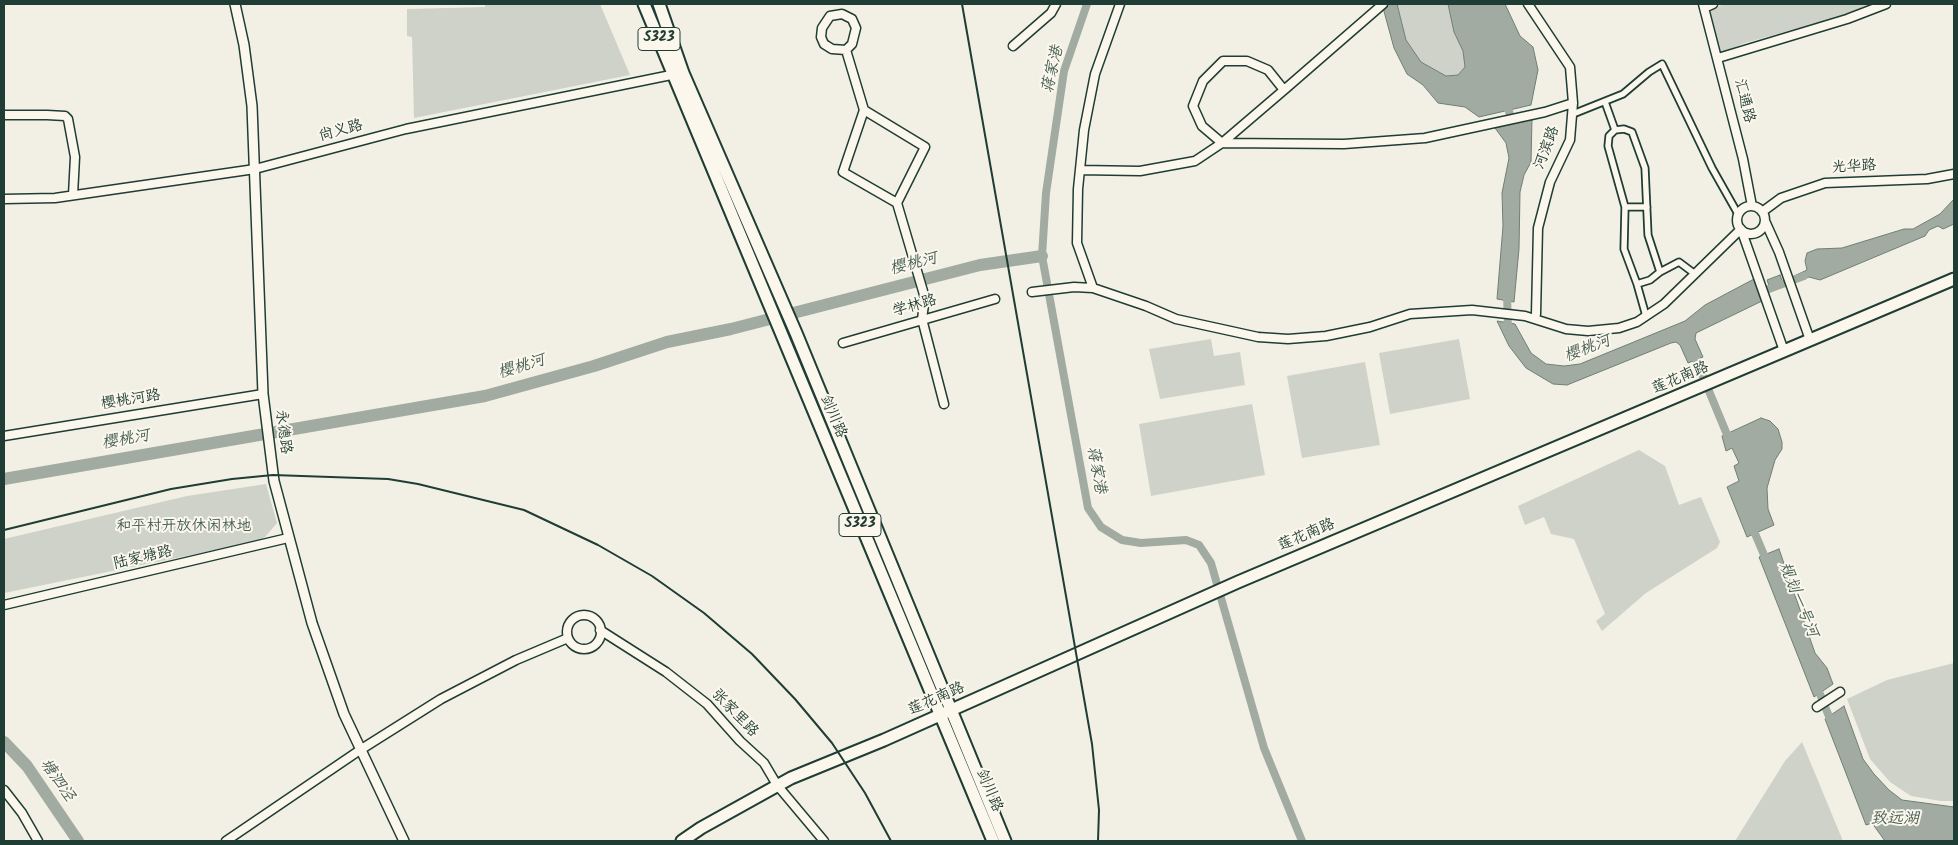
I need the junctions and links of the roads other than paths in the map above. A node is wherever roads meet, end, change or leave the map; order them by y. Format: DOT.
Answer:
graph roads {
  1 [pos="235,4"];
  2 [pos="644,4"];
  3 [pos="659,4"];
  4 [pos="1056,4"];
  5 [pos="1120,4"];
  6 [pos="1383,4"];
  7 [pos="1528,4"];
  8 [pos="1713,4"];
  9 [pos="1886,4"];
  10 [pos="1703,6"];
  11 [pos="1013,46"];
  12 [pos="846,50"];
  13 [pos="1718,58"];
  14 [pos="679,74"];
  15 [pos="1284,90"];
  16 [pos="1605,102"];
  17 [pos="1573,103"];
  18 [pos="864,110"];
  19 [pos="1573,114"];
  20 [pos="4,115"];
  21 [pos="1615,130"];
  22 [pos="1222,143"];
  23 [pos="255,169"];
  24 [pos="1080,170"];
  25 [pos="1954,174"];
  26 [pos="74,195"];
  27 [pos="4,199"];
  28 [pos="898,203"];
  29 [pos="1646,206"];
  30 [pos="1752,206"];
  31 [pos="1624,207"];
  32 [pos="1762,212"];
  33 [pos="1738,214"];
  34 [pos="1765,222"];
  35 [pos="1741,229"];
  36 [pos="1660,272"];
  37 [pos="1695,274"];
  38 [pos="1954,279"];
  39 [pos="1637,284"];
  40 [pos="1093,288"];
  41 [pos="1032,292"];
  42 [pos="995,299"];
  43 [pos="1536,314"];
  44 [pos="1646,316"];
  45 [pos="922,319"];
  46 [pos="1810,340"];
  47 [pos="843,343"];
  48 [pos="1784,351"];
  49 [pos="263,394"];
  50 [pos="944,404"];
  51 [pos="4,436"];
  52 [pos="288,538"];
  53 [pos="4,606"];
  54 [pos="600,630"];
  55 [pos="568,638"];
  56 [pos="1840,692"];
  57 [pos="1817,706"];
  58 [pos="951,710"];
  59 [pos="939,715"];
  60 [pos="360,750"];
  61 [pos="777,785"];
  62 [pos="4,790"];
  63 [pos="38,841"];
  64 [pos="226,841"];
  65 [pos="404,841"];
  66 [pos="682,841"];
  67 [pos="824,841"];
  68 [pos="993,841"];
  69 [pos="1005,841"];
  1 -- 23 [label="street, 永德路"];
  2 -- 14 [label="main road, 剑川路 / S323"];
  3 -- 14 [label="main road, 剑川路"];
  4 -- 11 [label="street"];
  5 -- 24 [label="street"];
  6 -- 15 [label="street"];
  7 -- 17 [label="street, 河滨路"];
  8 -- 10 [label="street"];
  9 -- 13 [label="street"];
  10 -- 13 [label="street, 汇通路"];
  12 -- 12 [label="street"];
  12 -- 18 [label="street"];
  13 -- 30 [label="street, 汇通路"];
  14 -- 23 [label="street, 尚义路"];
  14 -- 58 [label="main road, 剑川路"];
  14 -- 59 [label="main road, 剑川路 / S323"];
  15 -- 22 [label="street"];
  15 -- 22 [label="street"];
  16 -- 19 [label="street"];
  16 -- 21 [label="street"];
  16 -- 33 [label="street"];
  17 -- 19 [label="street, 河滨路"];
  17 -- 22 [label="street"];
  18 -- 28 [label="street"];
  18 -- 28 [label="street"];
  19 -- 43 [label="street, 河滨路"];
  20 -- 26 [label="street"];
  21 -- 29 [label="street"];
  21 -- 31 [label="street"];
  22 -- 24 [label="street"];
  23 -- 26 [label="street, 尚义路"];
  23 -- 49 [label="street, 永德路"];
  24 -- 40 [label="street"];
  25 -- 32 [label="street, 光华路"];
  26 -- 27 [label="street, 尚义路"];
  28 -- 45 [label="street"];
  29 -- 31 [label="street"];
  29 -- 36 [label="street"];
  30 -- 32 [label="street"];
  30 -- 33 [label="street"];
  31 -- 39 [label="street"];
  32 -- 34 [label="street"];
  33 -- 35 [label="street"];
  34 -- 35 [label="street"];
  34 -- 46 [label="street"];
  35 -- 37 [label="street"];
  35 -- 48 [label="street"];
  36 -- 37 [label="street"];
  36 -- 39 [label="street"];
  37 -- 44 [label="street"];
  38 -- 46 [label="main road, 莲花南路"];
  39 -- 44 [label="street"];
  40 -- 41 [label="street"];
  40 -- 44 [label="street"];
  42 -- 45 [label="street, 学林路"];
  45 -- 47 [label="street, 学林路"];
  45 -- 50 [label="street"];
  46 -- 48 [label="main road, 莲花南路"];
  48 -- 58 [label="main road, 莲花南路"];
  49 -- 51 [label="street, 樱桃河路"];
  49 -- 52 [label="street, 永德路"];
  52 -- 53 [label="street, 陆家塘路"];
  52 -- 60 [label="street, 永德路"];
  54 -- 55 [label="street"];
  54 -- 55 [label="street"];
  54 -- 61 [label="street, 张家里路"];
  55 -- 60 [label="street"];
  56 -- 57 [label="street"];
  58 -- 59 [label="main road, 莲花南路"];
  58 -- 69 [label="main road, 剑川路"];
  59 -- 61 [label="main road, 莲花南路"];
  59 -- 68 [label="main road, 剑川路 / S323"];
  60 -- 64 [label="street"];
  60 -- 65 [label="street, 永德路"];
  61 -- 66 [label="main road, 莲花南路"];
  61 -- 67 [label="street, 张家里路"];
  62 -- 63 [label="street"];
}
